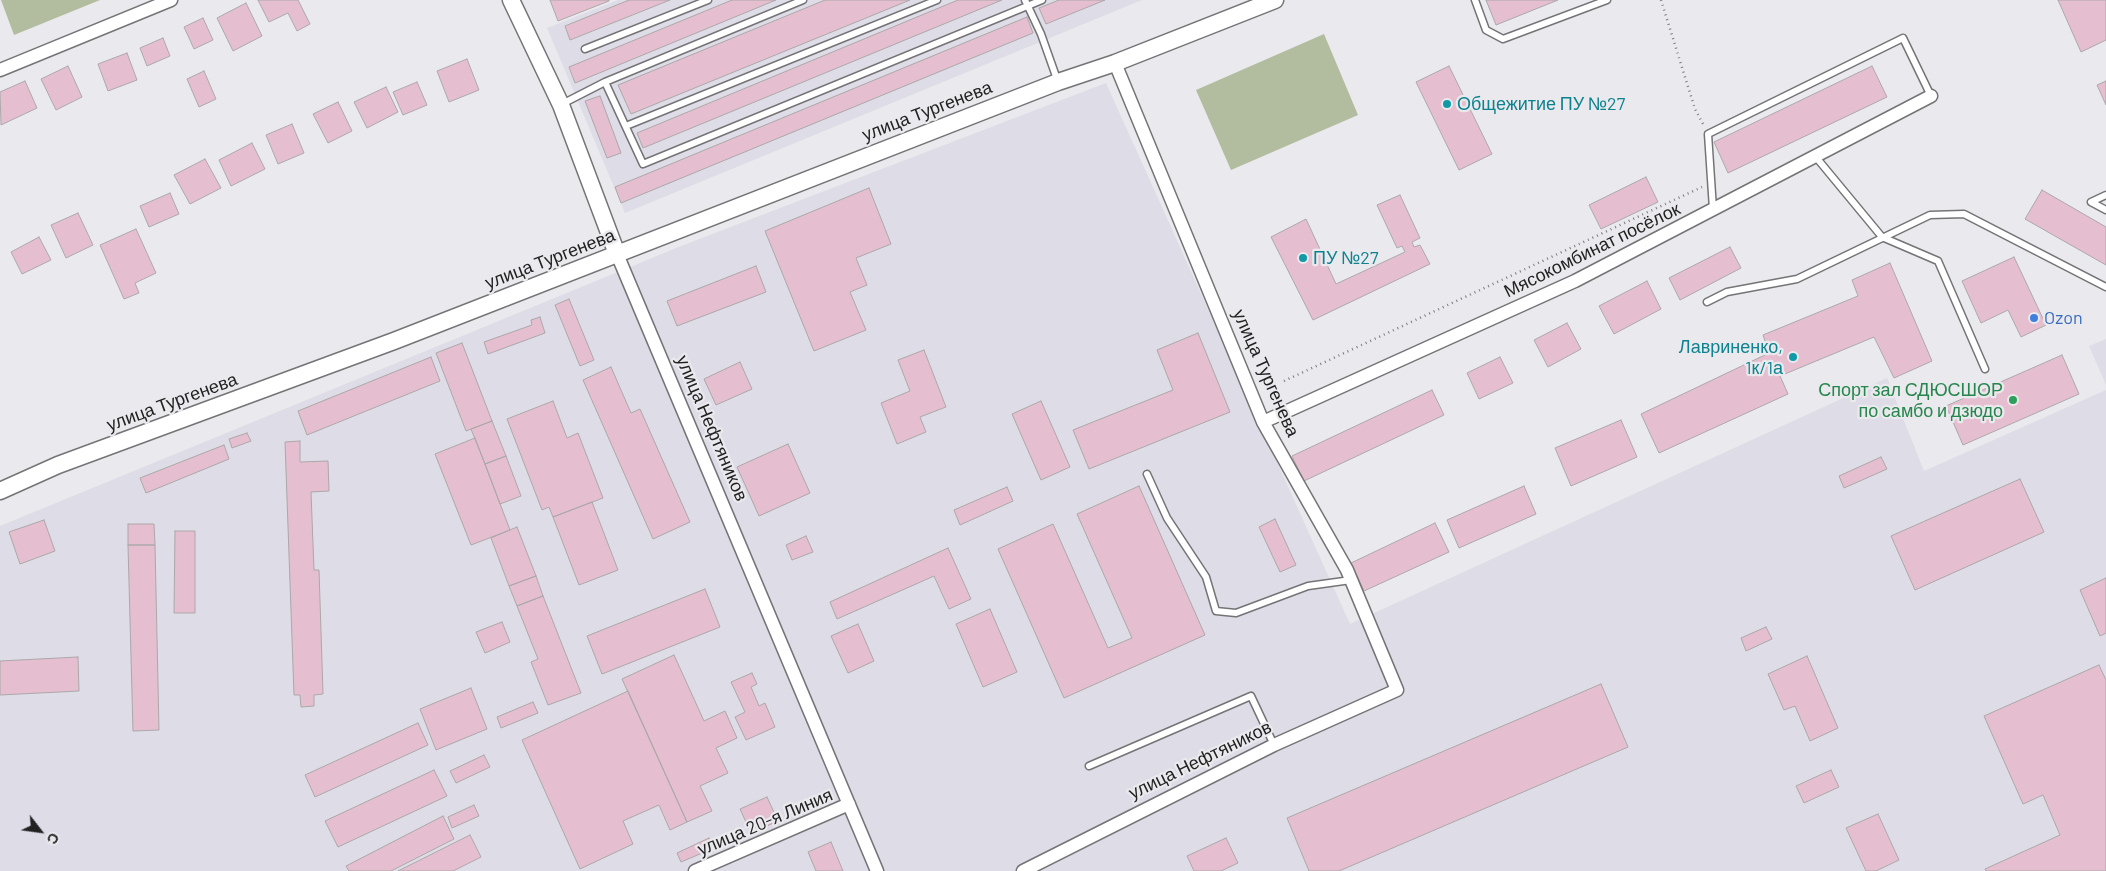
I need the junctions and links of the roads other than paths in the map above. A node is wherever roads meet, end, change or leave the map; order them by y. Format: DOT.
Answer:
graph roads {
  1 [pos="171,0"];
  2 [pos="511,0"];
  3 [pos="708,0"];
  4 [pos="804,0"];
  5 [pos="937,0"];
  6 [pos="1042,0"];
  7 [pos="1275,0"];
  8 [pos="1475,0"];
  9 [pos="1607,0"];
  10 [pos="1026,3"];
  11 [pos="584,49"];
  12 [pos="1115,64"];
  13 [pos="0,70"];
  14 [pos="605,82"];
  15 [pos="1058,82"];
  16 [pos="1931,96"];
  17 [pos="561,104"];
  18 [pos="626,126"];
  19 [pos="1814,155"];
  20 [pos="2106,195"];
  21 [pos="1713,209"];
  22 [pos="2106,210"];
  23 [pos="1882,237"];
  24 [pos="617,254"];
  25 [pos="2106,287"];
  26 [pos="1707,302"];
  27 [pos="1985,369"];
  28 [pos="1262,422"];
  29 [pos="1147,474"];
  30 [pos="0,491"];
  31 [pos="1351,580"];
  32 [pos="1397,690"];
  33 [pos="1274,745"];
  34 [pos="1089,766"];
  35 [pos="849,804"];
  36 [pos="695,871"];
  37 [pos="877,871"];
  38 [pos="1023,871"];
  1 -- 13 [label="street"];
  2 -- 17 [label="street, улица Нефтяников"];
  3 -- 11 [label="lane"];
  4 -- 14 [label="lane"];
  5 -- 18 [label="lane"];
  6 -- 10 [label="lane"];
  7 -- 12 [label="street, улица Тургенева"];
  8 -- 9 [label="lane"];
  10 -- 15 [label="lane"];
  10 -- 18 [label="lane"];
  12 -- 15 [label="street, улица Тургенева"];
  12 -- 28 [label="street, улица Тургенева"];
  14 -- 17 [label="lane"];
  14 -- 18 [label="lane"];
  15 -- 24 [label="street, улица Тургенева"];
  16 -- 19 [label="street, Мясокомбинат посёлок"];
  16 -- 21 [label="lane"];
  17 -- 24 [label="street, улица Нефтяников"];
  19 -- 21 [label="street, Мясокомбинат посёлок"];
  19 -- 23 [label="lane"];
  20 -- 22 [label="lane"];
  21 -- 28 [label="street, Мясокомбинат посёлок"];
  23 -- 25 [label="lane"];
  23 -- 26 [label="lane"];
  23 -- 27 [label="lane"];
  24 -- 30 [label="street, улица Тургенева"];
  24 -- 35 [label="street, улица Нефтяников"];
  28 -- 31 [label="street, улица Тургенева"];
  29 -- 31 [label="lane"];
  31 -- 32 [label="street, улица Тургенева"];
  32 -- 33 [label="street, улица Нефтяников"];
  33 -- 34 [label="lane"];
  33 -- 38 [label="street, улица Нефтяников"];
  35 -- 36 [label="street, улица 20-я Линия"];
  35 -- 37 [label="street, улица Нефтяников"];
}
